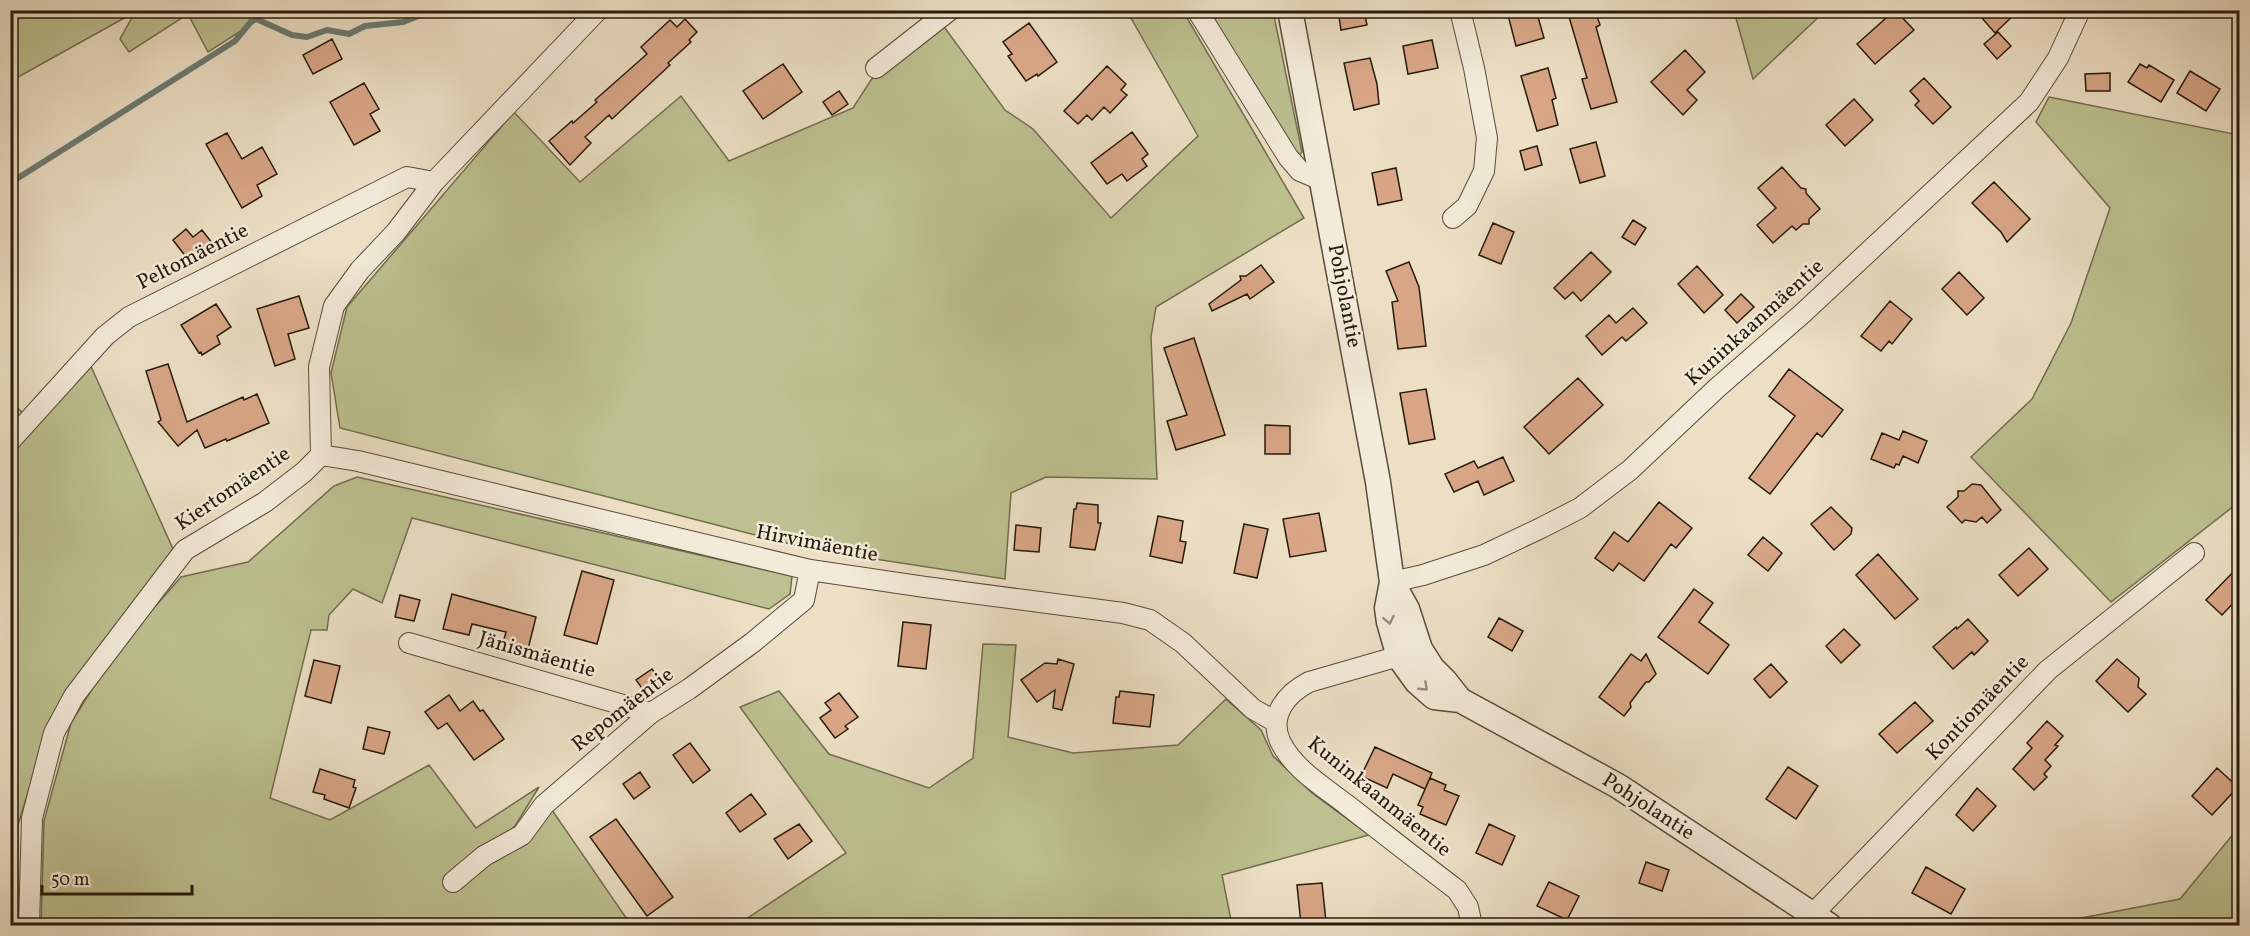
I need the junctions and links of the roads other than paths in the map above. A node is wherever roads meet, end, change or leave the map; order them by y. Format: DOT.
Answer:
graph roads {
  1 [pos="598,10"];
  2 [pos="950,10"];
  3 [pos="1197,10"];
  4 [pos="1290,10"];
  5 [pos="1460,10"];
  6 [pos="2080,10"];
  7 [pos="876,68"];
  8 [pos="1322,180"];
  9 [pos="434,182"];
  10 [pos="1453,218"];
  11 [pos="10,441"];
  12 [pos="321,455"];
  13 [pos="2194,554"];
  14 [pos="810,570"];
  15 [pos="1392,582"];
  16 [pos="409,643"];
  17 [pos="1409,653"];
  18 [pos="651,713"];
  19 [pos="1276,722"];
  20 [pos="453,882"];
  21 [pos="1822,920"];
  22 [pos="28,926"];
  23 [pos="1472,926"];
  1 -- 9 [label="street, Kiertomäentie"];
  2 -- 7 [label="street"];
  3 -- 8 [label="street"];
  4 -- 8 [label="street, Pohjolantie"];
  5 -- 10 [label="street"];
  6 -- 15 [label="street, Kuninkaanmäentie"];
  8 -- 15 [label="street, Pohjolantie"];
  9 -- 11 [label="street, Peltomäentie"];
  9 -- 12 [label="street, Kiertomäentie"];
  12 -- 14 [label="street, Hirvimäentie"];
  12 -- 22 [label="street, Kiertomäentie"];
  13 -- 21 [label="street, Kontiomäentie"];
  14 -- 18 [label="street, Repomäentie"];
  14 -- 19 [label="street, Hirvimäentie"];
  15 -- 17 [label="street, Pohjolantie"];
  16 -- 18 [label="street, Jänismäentie"];
  17 -- 19 [label="street"];
  17 -- 21 [label="street, Pohjolantie"];
  18 -- 20 [label="street, Repomäentie"];
  19 -- 23 [label="street, Kuninkaanmäentie"];
}
